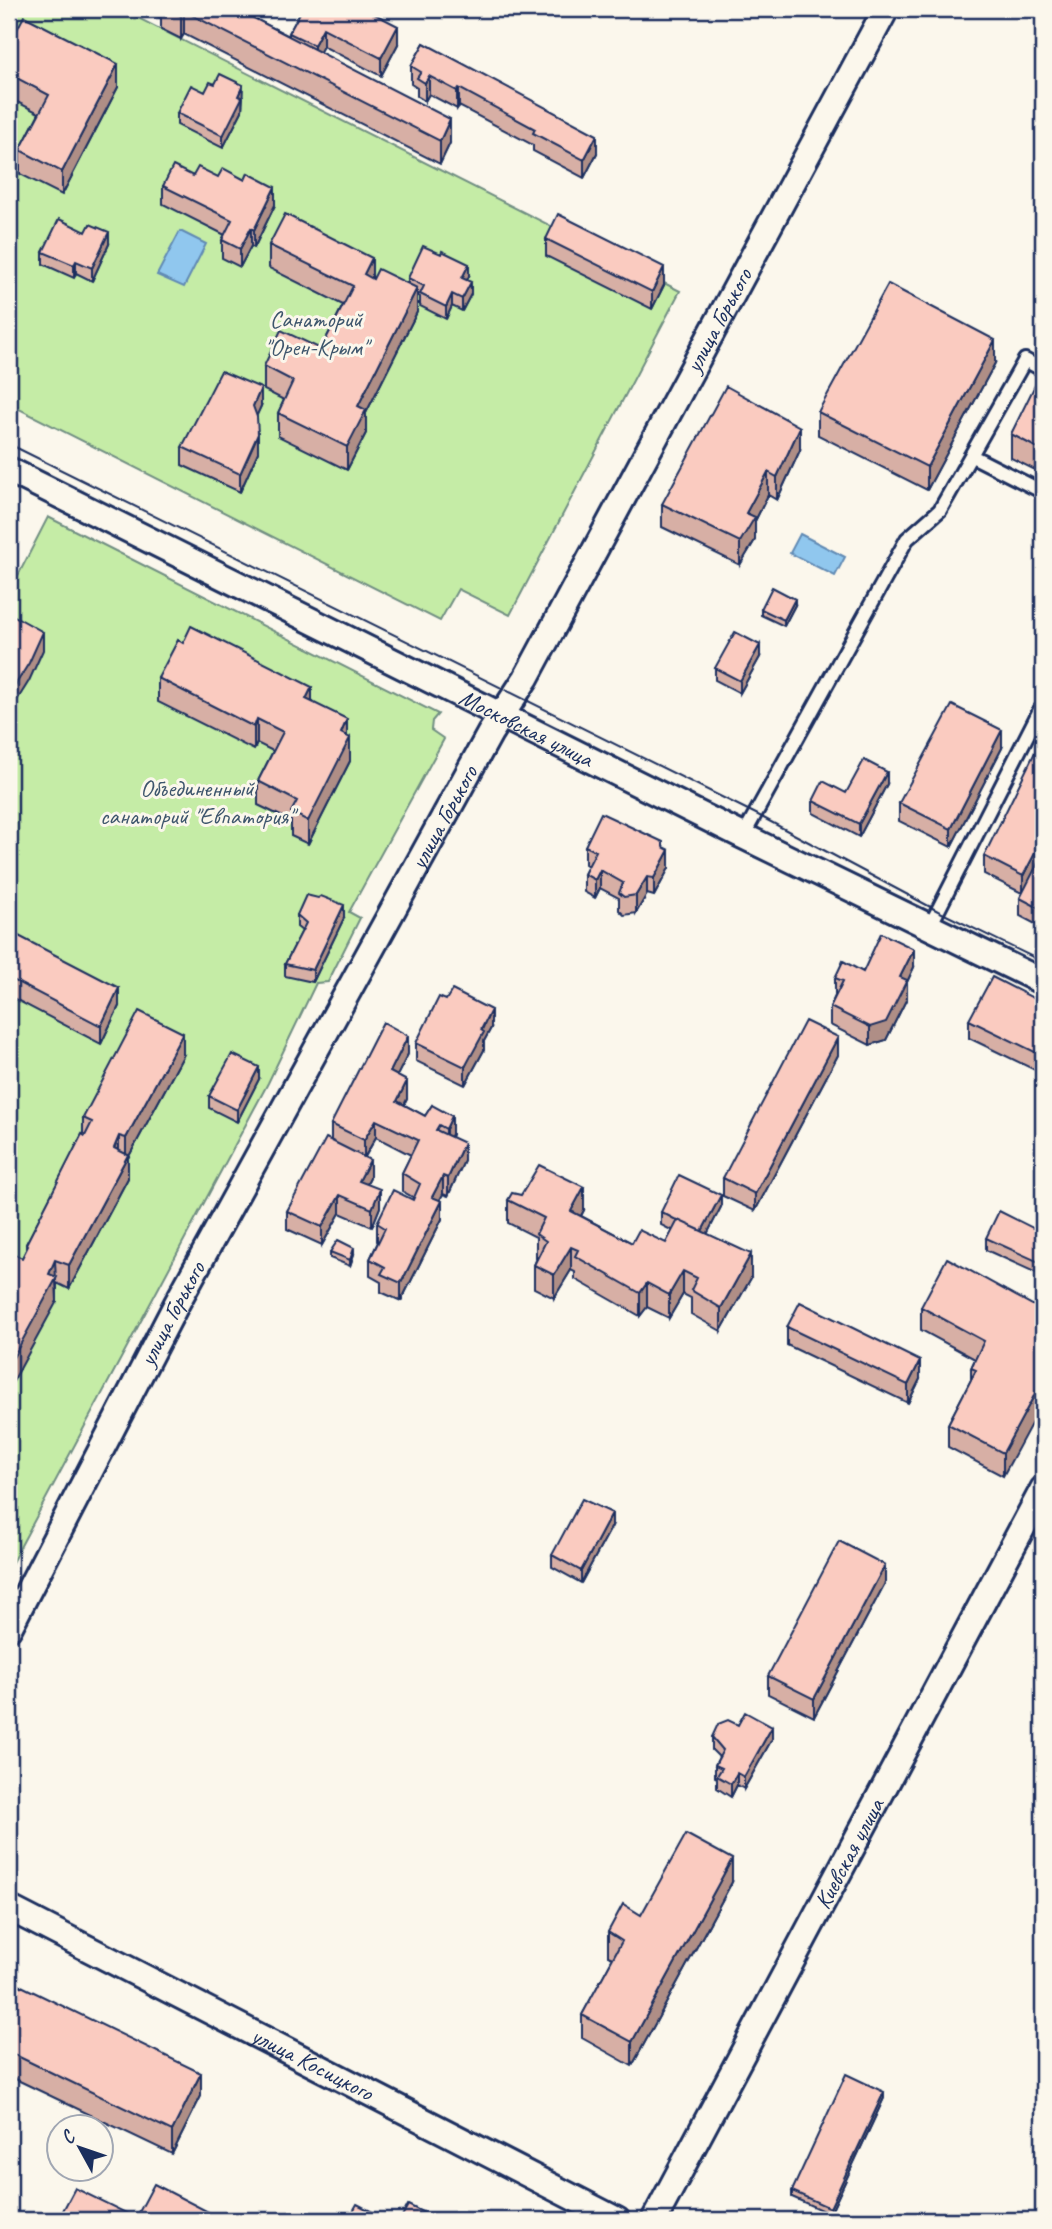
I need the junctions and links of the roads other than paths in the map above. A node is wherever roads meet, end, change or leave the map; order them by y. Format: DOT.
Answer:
graph roads {
  1 [pos="886,9"];
  2 [pos="1043,370"];
  3 [pos="972,456"];
  4 [pos="9,470"];
  5 [pos="1043,492"];
  6 [pos="1040,710"];
  7 [pos="501,714"];
  8 [pos="743,836"];
  9 [pos="930,926"];
  10 [pos="1043,982"];
  11 [pos="1043,1489"];
  12 [pos="9,1628"];
  13 [pos="9,1908"];
  14 [pos="617,2220"];
  15 [pos="654,2220"];
  1 -- 7 [label="street, улица Горького"];
  2 -- 3 [label="lane"];
  3 -- 5 [label="lane"];
  3 -- 8 [label="lane"];
  4 -- 7 [label="street, Московская улица"];
  6 -- 9 [label="lane"];
  7 -- 8 [label="street, Московская улица"];
  7 -- 12 [label="street, улица Горького"];
  8 -- 9 [label="street, Московская улица"];
  9 -- 10 [label="street, Московская улица"];
  11 -- 15 [label="street, Киевская улица"];
  13 -- 14 [label="street, улица Косицкого"];
}
